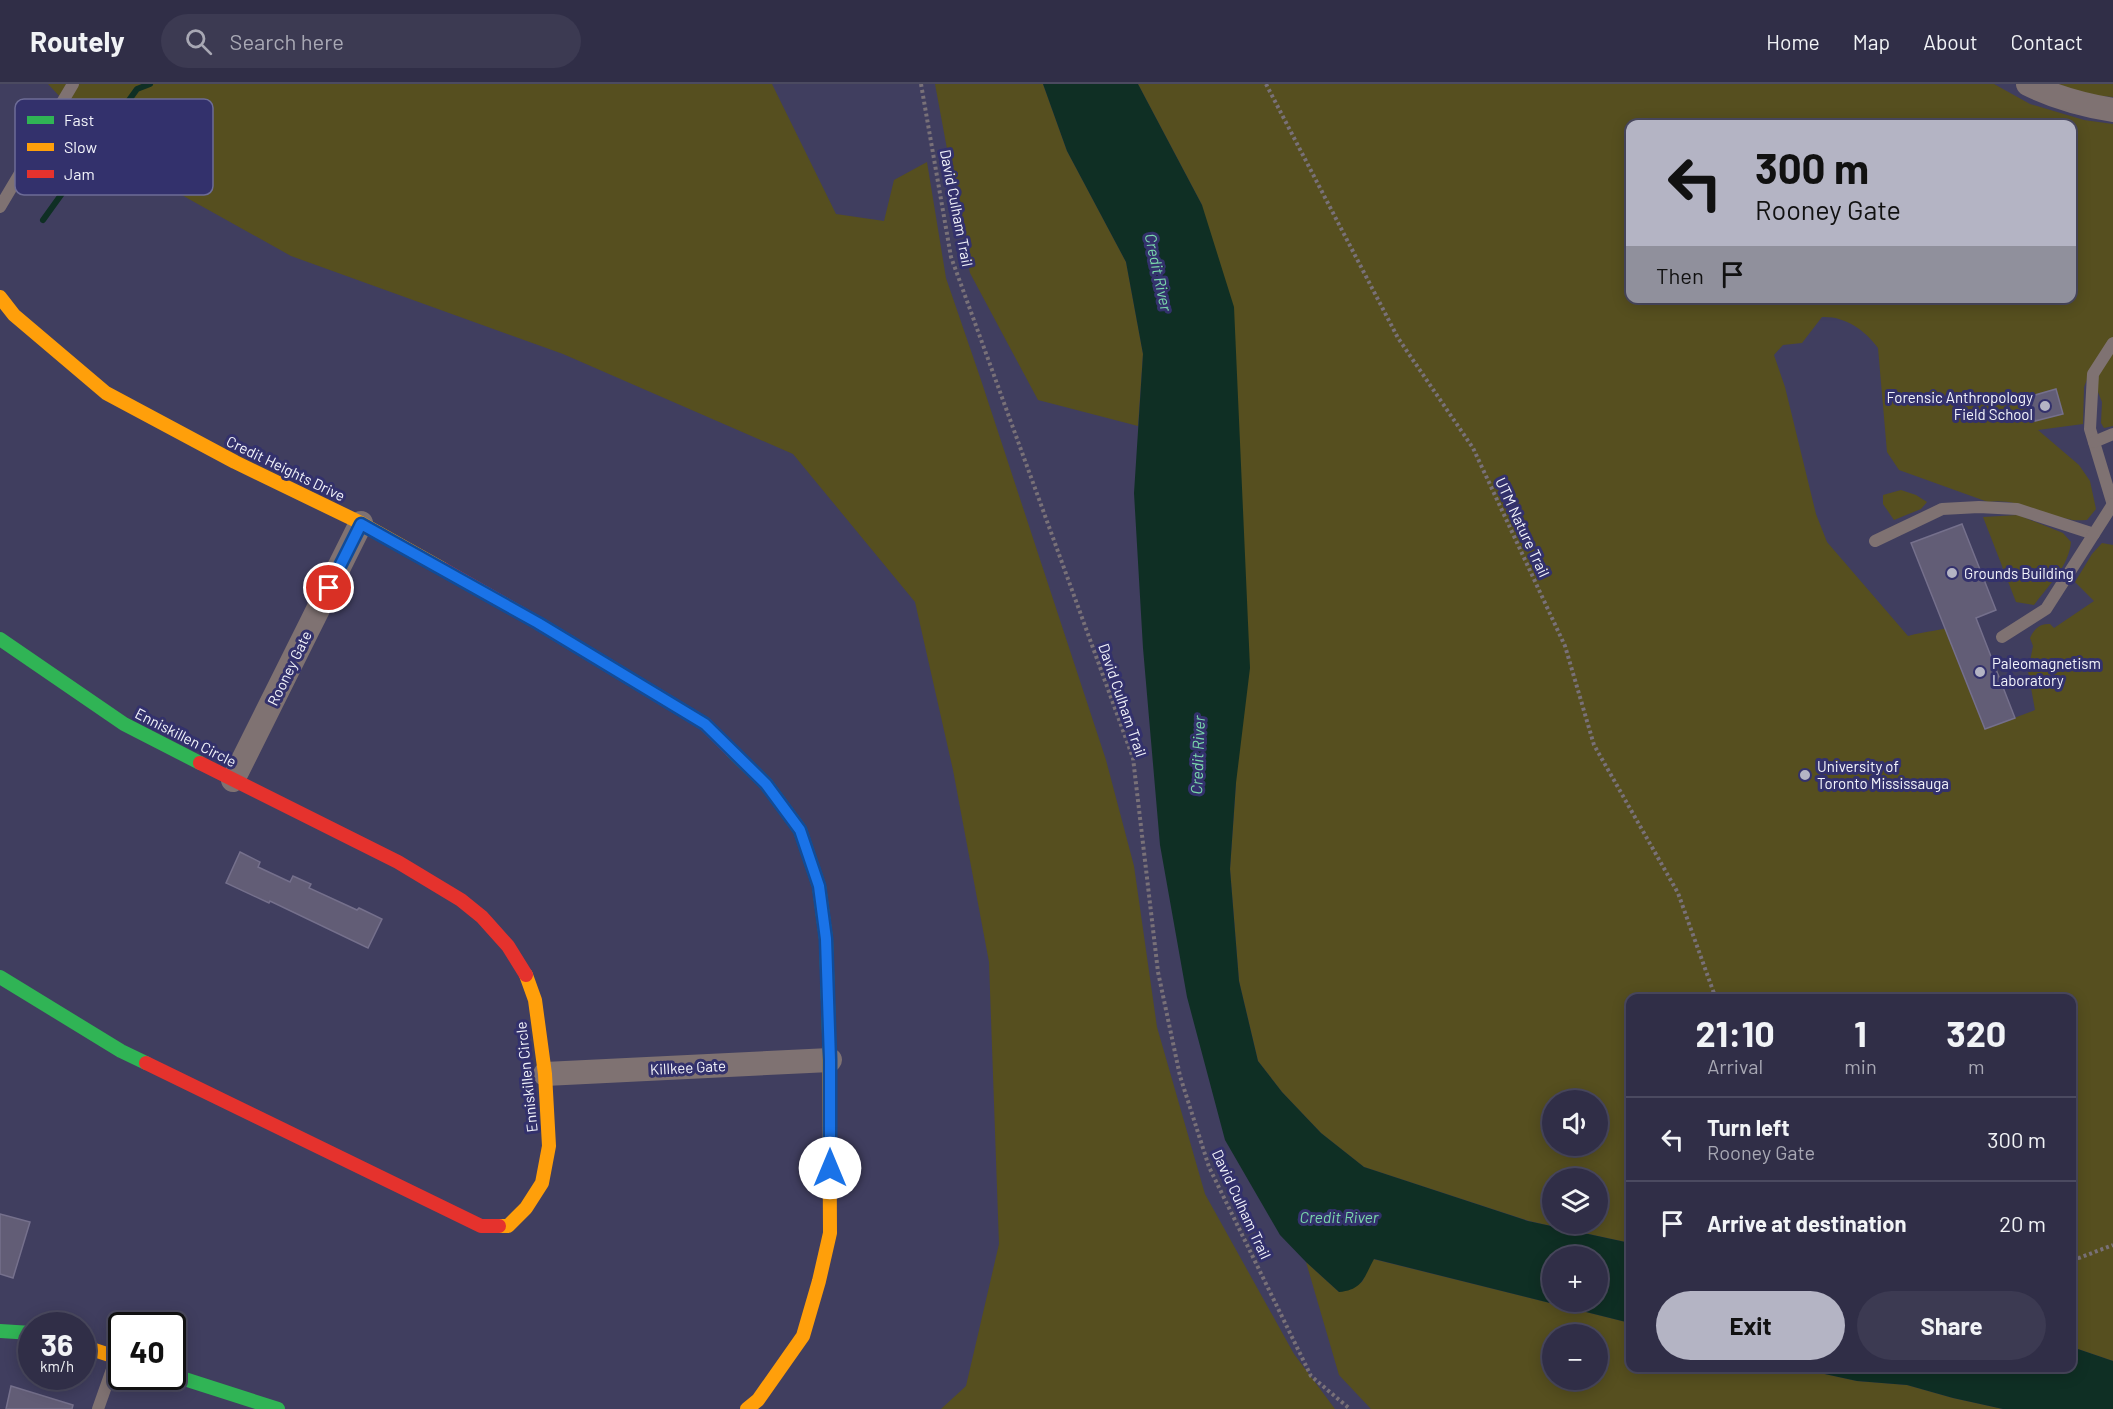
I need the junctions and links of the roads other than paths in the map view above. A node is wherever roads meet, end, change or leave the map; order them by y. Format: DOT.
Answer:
graph roads {
  1 [pos="73,84"];
  2 [pos="2028,84"];
  3 [pos="64,99"];
  4 [pos="2113,110"];
  5 [pos="15,182"];
  6 [pos="0,207"];
  7 [pos="0,297"];
  8 [pos="2113,343"];
  9 [pos="2113,435"];
  10 [pos="2094,442"];
  11 [pos="2113,505"];
  12 [pos="361,524"];
  13 [pos="2094,534"];
  14 [pos="1875,541"];
  15 [pos="2002,637"];
  16 [pos="0,639"];
  17 [pos="233,780"];
  18 [pos="0,976"];
  19 [pos="830,1060"];
  20 [pos="545,1074"];
  21 [pos="0,1330"];
  22 [pos="18,1332"];
  23 [pos="186,1379"];
  24 [pos="108,1385"];
  25 [pos="98,1409"];
  26 [pos="278,1409"];
  27 [pos="747,1409"];
  1 -- 3 [label="lane"];
  2 -- 4 [label="street"];
  5 -- 6 [label="lane"];
  7 -- 12 [label="street, Credit Heights Drive"];
  8 -- 10 [label="lane"];
  9 -- 10 [label="lane"];
  10 -- 11 [label="lane"];
  11 -- 13 [label="lane"];
  12 -- 17 [label="street, Rooney Gate"];
  12 -- 19 [label="street, Credit Heights Drive"];
  13 -- 14 [label="lane"];
  13 -- 15 [label="lane"];
  16 -- 17 [label="street, Enniskillen Circle"];
  17 -- 20 [label="street, Enniskillen Circle"];
  18 -- 20 [label="street, Enniskillen Circle"];
  19 -- 20 [label="street, Killkee Gate"];
  19 -- 27 [label="street, Credit Heights Drive"];
  21 -- 22 [label="street"];
  23 -- 26 [label="street"];
  24 -- 25 [label="lane"];
}
